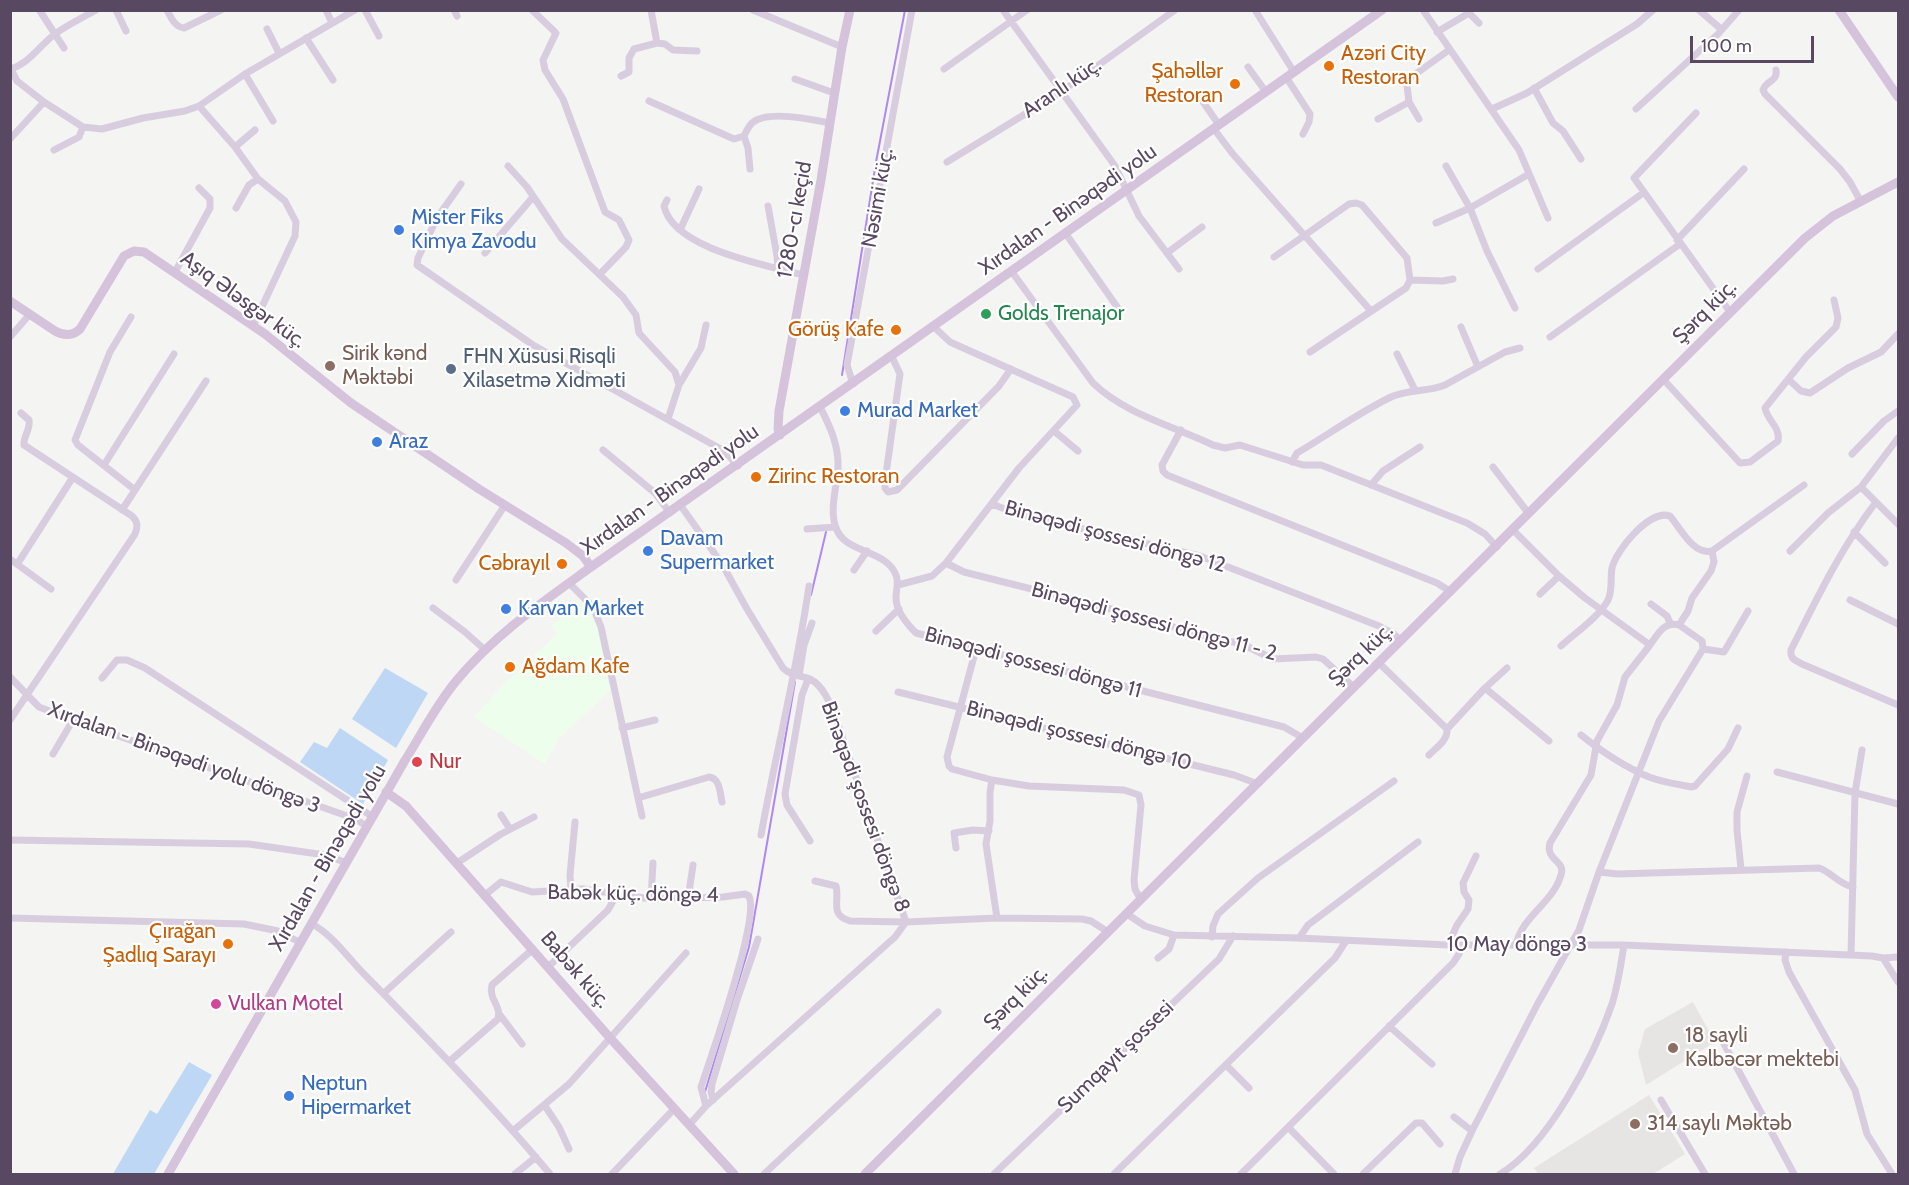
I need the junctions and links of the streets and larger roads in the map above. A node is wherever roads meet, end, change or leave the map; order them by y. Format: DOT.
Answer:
graph roads {
  1 [pos="96,10"];
  2 [pos="116,10"];
  3 [pos="167,10"];
  4 [pos="220,10"];
  5 [pos="326,10"];
  6 [pos="355,10"];
  7 [pos="365,10"];
  8 [pos="532,10"];
  9 [pos="651,10"];
  10 [pos="753,10"];
  11 [pos="850,10"];
  12 [pos="912,10"];
  13 [pos="1003,10"];
  14 [pos="1028,10"];
  15 [pos="1174,10"];
  16 [pos="1255,10"];
  17 [pos="1382,10"];
  18 [pos="1423,10"];
  19 [pos="1653,10"];
  20 [pos="1699,10"];
  21 [pos="1738,10"];
  22 [pos="1839,10"];
  23 [pos="40,11"];
  24 [pos="1010,22"];
  25 [pos="332,23"];
  26 [pos="1479,23"];
  27 [pos="267,29"];
  28 [pos="1721,29"];
  29 [pos="126,31"];
  30 [pos="1437,32"];
  31 [pos="54,34"];
  32 [pos="379,36"];
  33 [pos="306,38"];
  34 [pos="657,43"];
  35 [pos="842,47"];
  36 [pos="64,48"];
  37 [pos="1449,50"];
  38 [pos="697,51"];
  39 [pos="279,53"];
  40 [pos="1248,66"];
  41 [pos="11,69"];
  42 [pos="944,69"];
  43 [pos="1776,70"];
  44 [pos="245,74"];
  45 [pos="1290,75"];
  46 [pos="621,76"];
  47 [pos="795,79"];
  48 [pos="333,80"];
  49 [pos="1534,88"];
  50 [pos="1061,92"];
  51 [pos="1266,92"];
  52 [pos="834,93"];
  53 [pos="1199,96"];
  54 [pos="1899,98"];
  55 [pos="649,101"];
  56 [pos="44,102"];
  57 [pos="1409,102"];
  58 [pos="199,106"];
  59 [pos="1492,109"];
  60 [pos="1636,109"];
  61 [pos="1696,113"];
  62 [pos="1378,119"];
  63 [pos="1419,119"];
  64 [pos="273,121"];
  65 [pos="829,123"];
  66 [pos="1217,127"];
  67 [pos="83,128"];
  68 [pos="255,130"];
  69 [pos="1304,134"];
  70 [pos="744,136"];
  71 [pos="10,139"];
  72 [pos="235,147"];
  73 [pos="54,150"];
  74 [pos="1581,159"];
  75 [pos="947,162"];
  76 [pos="508,166"];
  77 [pos="1446,166"];
  78 [pos="750,169"];
  79 [pos="1744,169"];
  80 [pos="1529,174"];
  81 [pos="258,179"];
  82 [pos="1899,182"];
  83 [pos="461,184"];
  84 [pos="199,188"];
  85 [pos="699,189"];
  86 [pos="1126,191"];
  87 [pos="1643,193"];
  88 [pos="533,197"];
  89 [pos="667,201"];
  90 [pos="1861,202"];
  91 [pos="768,206"];
  92 [pos="236,208"];
  93 [pos="1470,208"];
  94 [pos="1548,218"];
  95 [pos="1436,223"];
  96 [pos="1202,227"];
  97 [pos="680,230"];
  98 [pos="1066,234"];
  99 [pos="1304,236"];
  100 [pos="1679,242"];
  101 [pos="485,253"];
  102 [pos="1167,253"];
  103 [pos="1274,257"];
  104 [pos="778,268"];
  105 [pos="1179,269"];
  106 [pos="1538,269"];
  107 [pos="175,272"];
  108 [pos="1012,272"];
  109 [pos="600,274"];
  110 [pos="803,275"];
  111 [pos="1410,279"];
  112 [pos="1453,279"];
  113 [pos="1834,300"];
  114 [pos="10,301"];
  115 [pos="1515,308"];
  116 [pos="1120,311"];
  117 [pos="1371,311"];
  118 [pos="1730,312"];
  119 [pos="30,315"];
  120 [pos="131,317"];
  121 [pos="706,325"];
  122 [pos="253,326"];
  123 [pos="934,327"];
  124 [pos="1461,327"];
  125 [pos="1899,334"];
  126 [pos="10,337"];
  127 [pos="1550,337"];
  128 [pos="1520,348"];
  129 [pos="1310,352"];
  130 [pos="174,354"];
  131 [pos="1397,354"];
  132 [pos="892,357"];
  133 [pos="1478,367"];
  134 [pos="1011,369"];
  135 [pos="1663,379"];
  136 [pos="1788,379"];
  137 [pos="206,381"];
  138 [pos="853,384"];
  139 [pos="679,385"];
  140 [pos="1415,390"];
  141 [pos="820,407"];
  142 [pos="1899,411"];
  143 [pos="21,413"];
  144 [pos="668,419"];
  145 [pos="1181,430"];
  146 [pos="1054,431"];
  147 [pos="780,435"];
  148 [pos="1899,438"];
  149 [pos="1420,447"];
  150 [pos="603,450"];
  151 [pos="1078,451"];
  152 [pos="1851,454"];
  153 [pos="1292,462"];
  154 [pos="104,465"];
  155 [pos="738,466"];
  156 [pos="1493,467"];
  157 [pos="73,477"];
  158 [pos="1371,485"];
  159 [pos="1804,485"];
  160 [pos="1861,487"];
  161 [pos="135,490"];
  162 [pos="1876,502"];
  163 [pos="992,504"];
  164 [pos="505,505"];
  165 [pos="681,506"];
  166 [pos="122,510"];
  167 [pos="670,513"];
  168 [pos="1529,513"];
  169 [pos="1899,524"];
  170 [pos="835,527"];
  171 [pos="807,529"];
  172 [pos="1513,530"];
  173 [pos="1854,532"];
  174 [pos="1497,547"];
  175 [pos="867,551"];
  176 [pos="1712,551"];
  177 [pos="1790,551"];
  178 [pos="10,559"];
  179 [pos="18,563"];
  180 [pos="946,563"];
  181 [pos="1885,563"];
  182 [pos="591,567"];
  183 [pos="854,570"];
  184 [pos="1559,576"];
  185 [pos="456,580"];
  186 [pos="569,584"];
  187 [pos="898,585"];
  188 [pos="809,586"];
  189 [pos="51,589"];
  190 [pos="1451,592"];
  191 [pos="1540,594"];
  192 [pos="1850,600"];
  193 [pos="1652,604"];
  194 [pos="434,608"];
  195 [pos="899,609"];
  196 [pos="1600,609"];
  197 [pos="1748,611"];
  198 [pos="812,623"];
  199 [pos="1670,623"];
  200 [pos="1899,624"];
  201 [pos="1679,625"];
  202 [pos="876,631"];
  203 [pos="1401,641"];
  204 [pos="1650,645"];
  205 [pos="1561,646"];
  206 [pos="976,649"];
  207 [pos="1703,649"];
  208 [pos="485,650"];
  209 [pos="1379,663"];
  210 [pos="1507,668"];
  211 [pos="10,676"];
  212 [pos="797,676"];
  213 [pos="102,678"];
  214 [pos="808,678"];
  215 [pos="1354,687"];
  216 [pos="1485,688"];
  217 [pos="898,692"];
  218 [pos="28,696"];
  219 [pos="1899,705"];
  220 [pos="961,707"];
  221 [pos="10,720"];
  222 [pos="73,720"];
  223 [pos="655,720"];
  224 [pos="622,728"];
  225 [pos="1738,728"];
  226 [pos="1447,729"];
  227 [pos="1581,735"];
  228 [pos="1303,738"];
  229 [pos="1549,741"];
  230 [pos="1596,747"];
  231 [pos="1862,750"];
  232 [pos="53,754"];
  233 [pos="1429,755"];
  234 [pos="1638,772"];
  235 [pos="1777,772"];
  236 [pos="1747,776"];
  237 [pos="992,780"];
  238 [pos="1394,781"];
  239 [pos="1258,784"];
  240 [pos="386,792"];
  241 [pos="1855,793"];
  242 [pos="638,798"];
  243 [pos="722,802"];
  244 [pos="1899,804"];
  245 [pos="501,814"];
  246 [pos="642,816"];
  247 [pos="534,818"];
  248 [pos="370,822"];
  249 [pos="575,822"];
  250 [pos="510,829"];
  251 [pos="989,831"];
  252 [pos="760,835"];
  253 [pos="10,840"];
  254 [pos="810,841"];
  255 [pos="1418,842"];
  256 [pos="956,848"];
  257 [pos="1476,856"];
  258 [pos="347,863"];
  259 [pos="458,863"];
  260 [pos="653,863"];
  261 [pos="693,865"];
  262 [pos="1742,869"];
  263 [pos="1599,873"];
  264 [pos="815,881"];
  265 [pos="1852,887"];
  266 [pos="571,889"];
  267 [pos="485,895"];
  268 [pos="616,896"];
  269 [pos="651,899"];
  270 [pos="688,899"];
  271 [pos="1141,900"];
  272 [pos="1127,914"];
  273 [pos="10,918"];
  274 [pos="997,918"];
  275 [pos="906,922"];
  276 [pos="312,924"];
  277 [pos="451,932"];
  278 [pos="1108,932"];
  279 [pos="1174,935"];
  280 [pos="1233,936"];
  281 [pos="1212,937"];
  282 [pos="1299,938"];
  283 [pos="758,939"];
  284 [pos="1347,941"];
  285 [pos="301,943"];
  286 [pos="1573,944"];
  287 [pos="1449,945"];
  288 [pos="1461,945"];
  289 [pos="1516,945"];
  290 [pos="1624,945"];
  291 [pos="532,949"];
  292 [pos="1786,952"];
  293 [pos="686,953"];
  294 [pos="1851,955"];
  295 [pos="1899,957"];
  296 [pos="1158,958"];
  297 [pos="1883,958"];
  298 [pos="548,967"];
  299 [pos="1899,982"];
  300 [pos="384,993"];
  301 [pos="938,1012"];
  302 [pos="500,1015"];
  303 [pos="1389,1026"];
  304 [pos="611,1039"];
  305 [pos="1722,1040"];
  306 [pos="522,1044"];
  307 [pos="450,1061"];
  308 [pos="1432,1064"];
  309 [pos="1226,1065"];
  310 [pos="1250,1088"];
  311 [pos="713,1100"];
  312 [pos="1661,1100"];
  313 [pos="545,1106"];
  314 [pos="706,1106"];
  315 [pos="674,1109"];
  316 [pos="1454,1117"];
  317 [pos="688,1125"];
  318 [pos="1288,1128"];
  319 [pos="514,1131"];
  320 [pos="1472,1131"];
  321 [pos="1440,1144"];
  322 [pos="569,1149"];
  323 [pos="536,1157"];
  324 [pos="168,1174"];
  325 [pos="515,1174"];
  326 [pos="550,1174"];
  327 [pos="612,1174"];
  328 [pos="734,1174"];
  329 [pos="764,1174"];
  330 [pos="865,1174"];
  331 [pos="994,1174"];
  332 [pos="1114,1174"];
  333 [pos="1241,1174"];
  334 [pos="1334,1174"];
  335 [pos="1363,1174"];
  336 [pos="1455,1174"];
  337 [pos="1500,1174"];
  338 [pos="1706,1174"];
  339 [pos="1794,1174"];
  340 [pos="1893,1174"];
  1 -- 31 [label="street"];
  2 -- 29 [label="street"];
  3 -- 4 [label="street"];
  5 -- 25 [label="street"];
  6 -- 25 [label="street"];
  7 -- 32 [label="street"];
  8 -- 109 [label="street"];
  9 -- 34 [label="street"];
  10 -- 35 [label="street"];
  11 -- 35 [label="street, 1280-cı keçid"];
  12 -- 138 [label="street, Nəsimi küç."];
  13 -- 24 [label="street"];
  14 -- 24 [label="street"];
  15 -- 50 [label="street, Aranlı küç."];
  16 -- 45 [label="street"];
  17 -- 45 [label="street, Xırdalan - Binəqədi yolu"];
  18 -- 30 [label="street"];
  19 -- 49 [label="street"];
  20 -- 28 [label="street"];
  21 -- 28 [label="street"];
  22 -- 54 [label="street"];
  23 -- 31 [label="street"];
  24 -- 42 [label="street"];
  24 -- 50 [label="street"];
  25 -- 33 [label="street"];
  26 -- 30 [label="street"];
  27 -- 39 [label="street"];
  28 -- 60 [label="street"];
  30 -- 37 [label="street"];
  31 -- 36 [label="street"];
  31 -- 41 [label="street"];
  33 -- 39 [label="street"];
  33 -- 48 [label="street"];
  34 -- 38 [label="street"];
  34 -- 46 [label="street"];
  35 -- 52 [label="street, 1280-cı keçid"];
  37 -- 57 [label="street"];
  37 -- 59 [label="street"];
  39 -- 44 [label="street"];
  40 -- 51 [label="street"];
  41 -- 56 [label="street"];
  43 -- 90 [label="street"];
  44 -- 58 [label="street"];
  44 -- 64 [label="street"];
  45 -- 51 [label="street, Xırdalan - Binəqədi yolu"];
  45 -- 69 [label="street"];
  47 -- 52 [label="street"];
  49 -- 59 [label="street"];
  49 -- 74 [label="street"];
  50 -- 75 [label="street, Aranlı küç."];
  50 -- 86 [label="street"];
  51 -- 66 [label="street, Xırdalan - Binəqədi yolu"];
  52 -- 65 [label="street, 1280-cı keçid"];
  53 -- 66 [label="street"];
  55 -- 70 [label="street"];
  56 -- 67 [label="street"];
  56 -- 71 [label="street"];
  57 -- 62 [label="street"];
  57 -- 63 [label="street"];
  58 -- 67 [label="street"];
  58 -- 72 [label="street"];
  59 -- 80 [label="street"];
  61 -- 87 [label="street"];
  65 -- 70 [label="street"];
  65 -- 110 [label="street, 1280-cı keçid"];
  66 -- 86 [label="street, Xırdalan - Binəqədi yolu"];
  66 -- 99 [label="street"];
  67 -- 73 [label="street"];
  68 -- 72 [label="street"];
  70 -- 78 [label="street"];
  72 -- 81 [label="street"];
  76 -- 88 [label="street"];
  77 -- 93 [label="street"];
  79 -- 100 [label="street"];
  80 -- 93 [label="street"];
  80 -- 94 [label="street"];
  81 -- 92 [label="street"];
  81 -- 122 [label="street"];
  82 -- 90 [label="street, Şərq küç."];
  83 -- 144 [label="street"];
  84 -- 107 [label="street"];
  85 -- 97 [label="street"];
  86 -- 98 [label="street, Xırdalan - Binəqədi yolu"];
  86 -- 102 [label="street"];
  87 -- 100 [label="street"];
  87 -- 106 [label="street"];
  88 -- 101 [label="street"];
  88 -- 109 [label="street"];
  89 -- 97 [label="street"];
  90 -- 118 [label="street, Şərq küç."];
  91 -- 104 [label="street"];
  93 -- 95 [label="street"];
  93 -- 115 [label="street"];
  96 -- 102 [label="street"];
  97 -- 104 [label="street"];
  98 -- 108 [label="street, Xırdalan - Binəqədi yolu"];
  98 -- 116 [label="street"];
  99 -- 103 [label="street"];
  99 -- 111 [label="street"];
  99 -- 117 [label="street"];
  100 -- 118 [label="street"];
  100 -- 127 [label="street"];
  102 -- 105 [label="street"];
  104 -- 110 [label="street"];
  107 -- 119 [label="street, Aşıq Ələsgər küç."];
  107 -- 122 [label="street, Aşıq Ələsgər küç."];
  108 -- 123 [label="street, Xırdalan - Binəqədi yolu"];
  108 -- 145 [label="street"];
  109 -- 139 [label="street"];
  110 -- 147 [label="street, 1280-cı keçid"];
  111 -- 112 [label="street"];
  111 -- 117 [label="street"];
  113 -- 136 [label="street"];
  114 -- 119 [label="street, Aşıq Ələsgər küç."];
  117 -- 129 [label="street"];
  118 -- 135 [label="street, Şərq küç."];
  119 -- 126 [label="street"];
  120 -- 154 [label="street"];
  121 -- 139 [label="street"];
  122 -- 164 [label="street, Aşıq Ələsgər küç."];
  123 -- 132 [label="street, Xırdalan - Binəqədi yolu"];
  123 -- 134 [label="street"];
  124 -- 133 [label="street"];
  125 -- 136 [label="street"];
  128 -- 133 [label="street"];
  130 -- 154 [label="street"];
  131 -- 140 [label="street"];
  132 -- 134 [label="street"];
  132 -- 138 [label="street, Xırdalan - Binəqədi yolu"];
  133 -- 140 [label="street"];
  134 -- 146 [label="street"];
  135 -- 136 [label="street"];
  135 -- 168 [label="street, Şərq küç."];
  137 -- 161 [label="street"];
  138 -- 141 [label="street, Xırdalan - Binəqədi yolu"];
  139 -- 144 [label="street"];
  140 -- 153 [label="street"];
  141 -- 147 [label="street, Xırdalan - Binəqədi yolu"];
  141 -- 170 [label="street"];
  142 -- 152 [label="street"];
  143 -- 157 [label="street"];
  144 -- 155 [label="street"];
  145 -- 153 [label="street"];
  145 -- 190 [label="street"];
  146 -- 151 [label="street"];
  146 -- 163 [label="street"];
  147 -- 155 [label="street, Xırdalan - Binəqədi yolu"];
  148 -- 160 [label="street"];
  149 -- 158 [label="street"];
  150 -- 167 [label="street"];
  153 -- 158 [label="street"];
  154 -- 161 [label="street"];
  155 -- 165 [label="street, Xırdalan - Binəqədi yolu"];
  156 -- 168 [label="street"];
  157 -- 166 [label="street"];
  157 -- 179 [label="street"];
  158 -- 174 [label="street"];
  159 -- 176 [label="street"];
  160 -- 162 [label="street"];
  160 -- 177 [label="street"];
  161 -- 166 [label="street"];
  162 -- 169 [label="street"];
  162 -- 173 [label="street"];
  163 -- 180 [label="street"];
  163 -- 203 [label="street, Binəqədi şossesi döngə 12"];
  164 -- 182 [label="street, Aşıq Ələsgər küç."];
  164 -- 185 [label="street"];
  165 -- 167 [label="street, Xırdalan - Binəqədi yolu"];
  165 -- 212 [label="street"];
  166 -- 218 [label="street"];
  167 -- 182 [label="street, Xırdalan - Binəqədi yolu"];
  168 -- 172 [label="street, Şərq küç."];
  170 -- 171 [label="street"];
  170 -- 175 [label="street"];
  172 -- 174 [label="street, Şərq küç."];
  172 -- 184 [label="street"];
  173 -- 181 [label="street"];
  173 -- 219 [label="street"];
  174 -- 190 [label="street, Şərq küç."];
  175 -- 183 [label="street"];
  175 -- 187 [label="street"];
  176 -- 196 [label="street"];
  176 -- 201 [label="street"];
  178 -- 179 [label="street"];
  179 -- 189 [label="street"];
  180 -- 187 [label="street"];
  180 -- 215 [label="street, Binəqədi şossesi döngə 11 - 2"];
  182 -- 186 [label="street, Xırdalan - Binəqədi yolu"];
  184 -- 191 [label="street"];
  184 -- 196 [label="street"];
  186 -- 208 [label="street, Xırdalan - Binəqədi yolu"];
  186 -- 224 [label="street"];
  187 -- 195 [label="street"];
  188 -- 212 [label="street"];
  190 -- 203 [label="street, Şərq küç."];
  192 -- 200 [label="street"];
  193 -- 199 [label="street"];
  194 -- 208 [label="street"];
  195 -- 202 [label="street"];
  195 -- 206 [label="street, Binəqədi şossesi döngə 11"];
  196 -- 204 [label="street"];
  196 -- 205 [label="street"];
  197 -- 207 [label="street"];
  198 -- 212 [label="street"];
  199 -- 201 [label="street"];
  199 -- 204 [label="street"];
  201 -- 207 [label="street"];
  203 -- 209 [label="street, Şərq küç."];
  204 -- 230 [label="street"];
  206 -- 220 [label="street"];
  206 -- 228 [label="street, Binəqədi şossesi döngə 11"];
  207 -- 234 [label="street"];
  208 -- 240 [label="street, Xırdalan - Binəqədi yolu"];
  209 -- 215 [label="street, Şərq küç."];
  209 -- 226 [label="street"];
  210 -- 216 [label="street"];
  211 -- 218 [label="street, Xırdalan - Binəqədi yolu döngə 3"];
  212 -- 214 [label="street, Binəqədi şossesi döngə 8"];
  212 -- 252 [label="street"];
  213 -- 248 [label="street"];
  214 -- 254 [label="street"];
  214 -- 275 [label="street, Binəqədi şossesi döngə 8"];
  215 -- 228 [label="street, Şərq küç."];
  216 -- 226 [label="street"];
  216 -- 229 [label="street"];
  217 -- 220 [label="street, Binəqədi şossesi döngə 10"];
  218 -- 221 [label="street"];
  218 -- 222 [label="street, Xırdalan - Binəqədi yolu döngə 3"];
  220 -- 237 [label="street"];
  220 -- 239 [label="street, Binəqədi şossesi döngə 10"];
  222 -- 232 [label="street"];
  222 -- 248 [label="street, Xırdalan - Binəqədi yolu döngə 3"];
  223 -- 224 [label="street"];
  224 -- 242 [label="street"];
  225 -- 234 [label="street"];
  226 -- 233 [label="street"];
  227 -- 230 [label="street"];
  228 -- 239 [label="street, Şərq küç."];
  230 -- 234 [label="street"];
  230 -- 289 [label="street"];
  231 -- 241 [label="street"];
  234 -- 263 [label="street"];
  235 -- 241 [label="street"];
  236 -- 262 [label="street"];
  237 -- 251 [label="street"];
  237 -- 271 [label="street"];
  238 -- 281 [label="street"];
  239 -- 271 [label="street, Şərq küç."];
  240 -- 248 [label="street, Xırdalan - Binəqədi yolu"];
  240 -- 259 [label="street, Babək küç."];
  241 -- 244 [label="street"];
  241 -- 265 [label="street"];
  242 -- 243 [label="street"];
  242 -- 246 [label="street"];
  245 -- 250 [label="street"];
  247 -- 250 [label="street"];
  248 -- 258 [label="street, Xırdalan - Binəqədi yolu"];
  249 -- 266 [label="street"];
  250 -- 259 [label="street"];
  251 -- 256 [label="street"];
  251 -- 274 [label="street"];
  253 -- 258 [label="street"];
  255 -- 282 [label="street"];
  257 -- 287 [label="street"];
  258 -- 276 [label="street, Xırdalan - Binəqədi yolu"];
  259 -- 267 [label="street, Babək küç."];
  260 -- 269 [label="street"];
  261 -- 270 [label="street"];
  262 -- 263 [label="street"];
  262 -- 265 [label="street"];
  263 -- 286 [label="street"];
  264 -- 275 [label="street"];
  265 -- 294 [label="street"];
  266 -- 267 [label="street, Babək küç. döngə 4"];
  266 -- 268 [label="street, Babək küç. döngə 4"];
  267 -- 291 [label="street, Babək küç."];
  268 -- 269 [label="street, Babək küç. döngə 4"];
  268 -- 298 [label="street"];
  269 -- 270 [label="street, Babək küç. döngə 4"];
  270 -- 314 [label="street, Babək küç. döngə 4"];
  271 -- 272 [label="street, Şərq küç."];
  272 -- 278 [label="street, Şərq küç."];
  272 -- 279 [label="street, 10 May döngə 3"];
  273 -- 285 [label="street"];
  274 -- 275 [label="street, Binəqədi şossesi döngə 8"];
  274 -- 278 [label="street, Binəqədi şossesi döngə 8"];
  275 -- 311 [label="street"];
  276 -- 285 [label="street, Xırdalan - Binəqədi yolu"];
  276 -- 300 [label="street"];
  277 -- 300 [label="street"];
  278 -- 330 [label="street, Şərq küç."];
  279 -- 281 [label="street, 10 May döngə 3"];
  279 -- 296 [label="street"];
  280 -- 281 [label="street, 10 May döngə 3"];
  280 -- 282 [label="street, 10 May döngə 3"];
  280 -- 331 [label="street, Sumqayıt şossesi"];
  282 -- 284 [label="street, 10 May döngə 3"];
  283 -- 311 [label="street"];
  284 -- 287 [label="street, 10 May döngə 3"];
  284 -- 309 [label="street"];
  285 -- 324 [label="street, Xırdalan - Binəqədi yolu"];
  286 -- 289 [label="street, 10 May döngə 3"];
  286 -- 290 [label="street, 10 May döngə 3"];
  286 -- 320 [label="street"];
  287 -- 288 [label="street, 10 May döngə 3"];
  288 -- 289 [label="street, 10 May döngə 3"];
  288 -- 303 [label="street"];
  290 -- 292 [label="street, 10 May döngə 3"];
  290 -- 337 [label="street"];
  291 -- 298 [label="street, Babək küç."];
  291 -- 302 [label="street"];
  292 -- 294 [label="street, 10 May döngə 3"];
  292 -- 340 [label="street"];
  293 -- 304 [label="street"];
  294 -- 297 [label="street, 10 May döngə 3"];
  295 -- 297 [label="street, 10 May döngə 3"];
  297 -- 299 [label="street"];
  298 -- 304 [label="street, Babək küç."];
  300 -- 307 [label="street"];
  301 -- 329 [label="street"];
  302 -- 306 [label="street"];
  302 -- 307 [label="street"];
  303 -- 308 [label="street"];
  303 -- 318 [label="street"];
  304 -- 313 [label="street"];
  304 -- 315 [label="street, Babək küç."];
  305 -- 339 [label="street"];
  307 -- 319 [label="street"];
  309 -- 310 [label="street"];
  309 -- 332 [label="street"];
  311 -- 314 [label="street"];
  312 -- 338 [label="street"];
  313 -- 319 [label="street"];
  313 -- 322 [label="street"];
  314 -- 317 [label="street"];
  315 -- 317 [label="street, Babək küç."];
  315 -- 327 [label="street"];
  316 -- 320 [label="street"];
  317 -- 328 [label="street, Babək küç."];
  318 -- 333 [label="street"];
  318 -- 334 [label="street"];
  319 -- 323 [label="street"];
  320 -- 336 [label="street"];
  321 -- 335 [label="street"];
  323 -- 325 [label="street"];
  323 -- 326 [label="street"];
}
